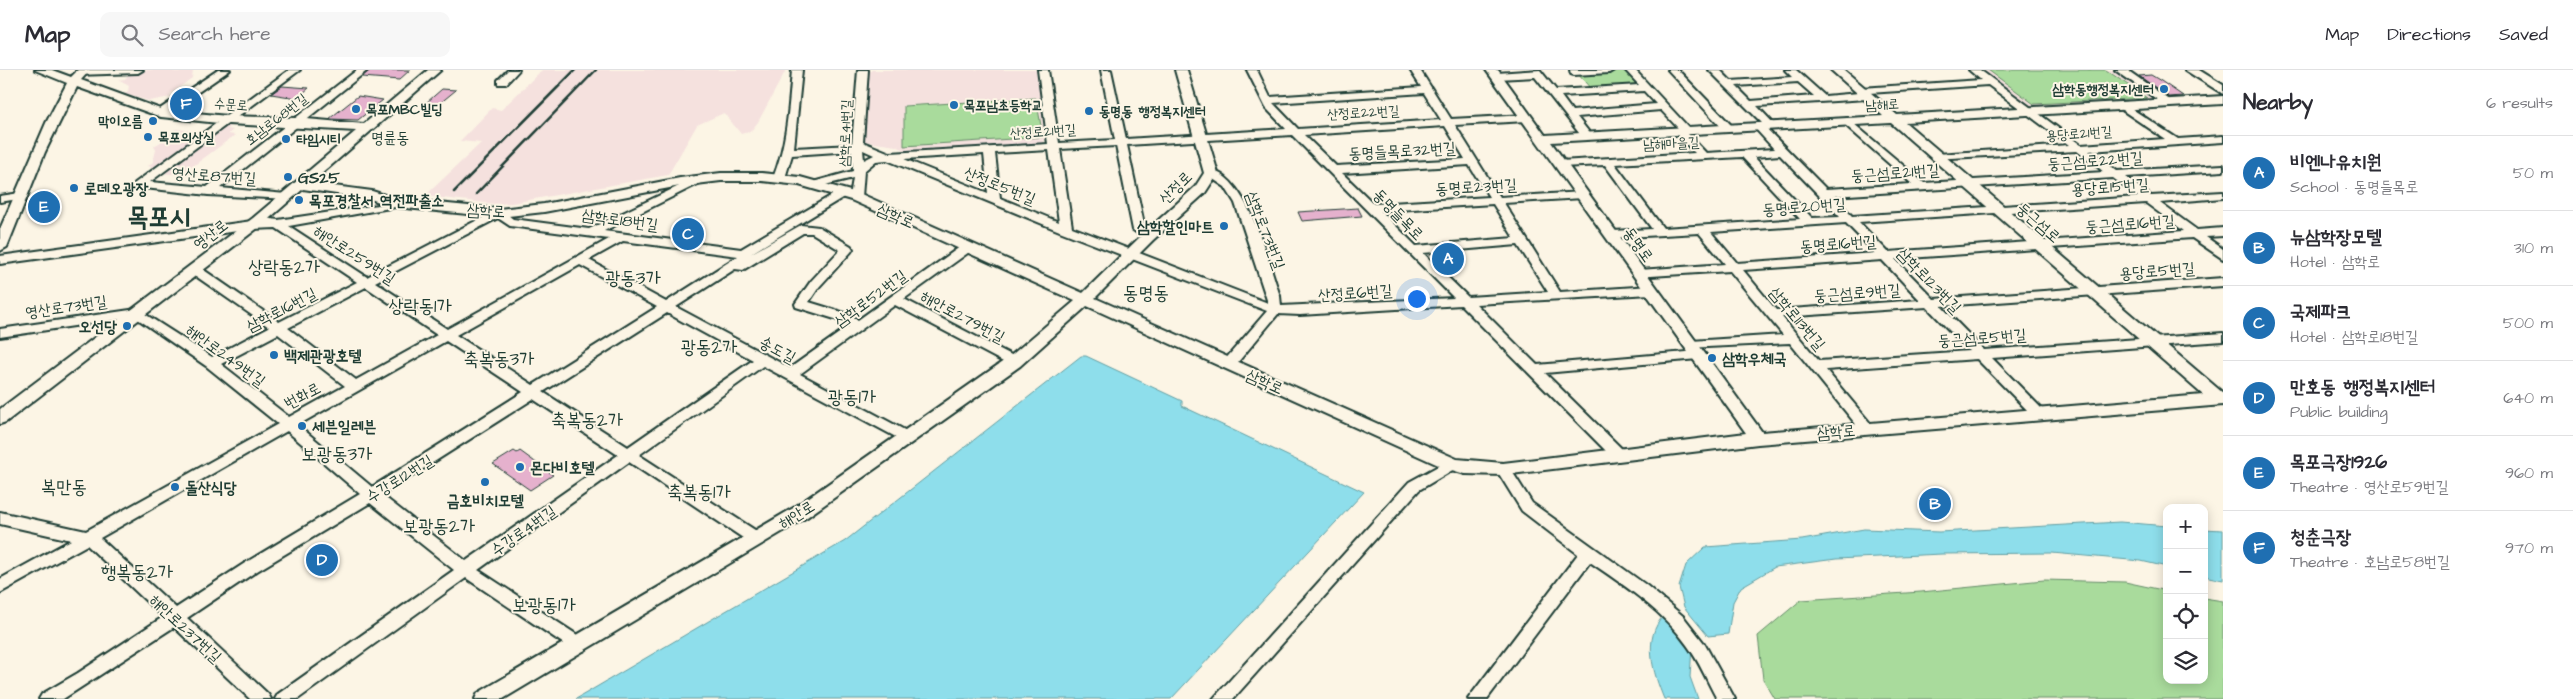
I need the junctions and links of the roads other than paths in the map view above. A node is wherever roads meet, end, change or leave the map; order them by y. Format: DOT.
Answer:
graph roads {
  1 [pos="138,70"];
  2 [pos="225,70"];
  3 [pos="295,70"];
  4 [pos="363,70"];
  5 [pos="435,70"];
  6 [pos="514,70"];
  7 [pos="797,70"];
  8 [pos="863,70"];
  9 [pos="1043,70"];
  10 [pos="1106,70"];
  11 [pos="1181,70"];
  12 [pos="1252,70"];
  13 [pos="1415,70"];
  14 [pos="1609,70"];
  15 [pos="1630,70"];
  16 [pos="1673,70"];
  17 [pos="1714,70"];
  18 [pos="1751,70"];
  19 [pos="1790,70"];
  20 [pos="1837,70"];
  21 [pos="1974,70"];
  22 [pos="2120,70"];
  23 [pos="2191,70"];
  24 [pos="1573,71"];
  25 [pos="46,72"];
  26 [pos="1537,72"];
  27 [pos="78,73"];
  28 [pos="1495,73"];
  29 [pos="1800,79"];
  30 [pos="502,82"];
  31 [pos="1763,82"];
  32 [pos="1991,82"];
  33 [pos="1728,84"];
  34 [pos="1647,88"];
  35 [pos="1427,90"];
  36 [pos="2223,90"];
  37 [pos="1590,91"];
  38 [pos="1864,93"];
  39 [pos="1553,94"];
  40 [pos="1822,98"];
  41 [pos="1266,100"];
  42 [pos="2223,100"];
  43 [pos="2169,103"];
  44 [pos="1748,104"];
  45 [pos="2123,106"];
  46 [pos="1664,108"];
  47 [pos="2030,112"];
  48 [pos="161,113"];
  49 [pos="1569,114"];
  50 [pos="1527,118"];
  51 [pos="1893,119"];
  52 [pos="228,120"];
  53 [pos="1847,121"];
  54 [pos="295,122"];
  55 [pos="1448,122"];
  56 [pos="1764,126"];
  57 [pos="367,128"];
  58 [pos="1728,128"];
  59 [pos="1294,131"];
  60 [pos="1682,131"];
  61 [pos="1587,136"];
  62 [pos="1201,137"];
  63 [pos="1542,139"];
  64 [pos="2223,139"];
  65 [pos="1121,141"];
  66 [pos="2176,142"];
  67 [pos="858,145"];
  68 [pos="1055,146"];
  69 [pos="2079,148"];
  70 [pos="989,150"];
  71 [pos="786,152"];
  72 [pos="1782,152"];
  73 [pos="1745,154"];
  74 [pos="1703,156"];
  75 [pos="887,157"];
  76 [pos="1938,157"];
  77 [pos="1472,162"];
  78 [pos="1608,162"];
  79 [pos="1560,164"];
  80 [pos="2223,168"];
  81 [pos="1332,170"];
  82 [pos="859,171"];
  83 [pos="1211,173"];
  84 [pos="2115,174"];
  85 [pos="779,178"];
  86 [pos="700,179"];
  87 [pos="817,184"];
  88 [pos="1968,184"];
  89 [pos="300,186"];
  90 [pos="1922,187"];
  91 [pos="208,192"];
  92 [pos="1823,193"];
  93 [pos="849,195"];
  94 [pos="1583,195"];
  95 [pos="2223,195"];
  96 [pos="20,196"];
  97 [pos="286,197"];
  98 [pos="0,199"];
  99 [pos="994,199"];
  100 [pos="2148,200"];
  101 [pos="1496,201"];
  102 [pos="401,204"];
  103 [pos="1372,208"];
  104 [pos="1998,210"];
  105 [pos="499,213"];
  106 [pos="1849,220"];
  107 [pos="1809,222"];
  108 [pos="255,223"];
  109 [pos="278,224"];
  110 [pos="1066,229"];
  111 [pos="1702,229"];
  112 [pos="592,232"];
  113 [pos="1660,232"];
  114 [pos="2223,232"];
  115 [pos="2195,234"];
  116 [pos="1612,235"];
  117 [pos="622,236"];
  118 [pos="1148,237"];
  119 [pos="1522,241"];
  120 [pos="2039,245"];
  121 [pos="0,247"];
  122 [pos="968,247"];
  123 [pos="1411,250"];
  124 [pos="743,253"];
  125 [pos="1130,254"];
  126 [pos="2223,255"];
  127 [pos="1884,256"];
  128 [pos="0,260"];
  129 [pos="580,260"];
  130 [pos="1733,267"];
  131 [pos="194,269"];
  132 [pos="1639,274"];
  133 [pos="716,276"];
  134 [pos="2223,282"];
  135 [pos="368,283"];
  136 [pos="1651,290"];
  137 [pos="2093,291"];
  138 [pos="1557,297"];
  139 [pos="1086,299"];
  140 [pos="895,300"];
  141 [pos="1464,301"];
  142 [pos="1930,303"];
  143 [pos="666,307"];
  144 [pos="1275,310"];
  145 [pos="137,313"];
  146 [pos="1772,314"];
  147 [pos="860,326"];
  148 [pos="279,328"];
  149 [pos="0,333"];
  150 [pos="446,336"];
  151 [pos="2223,337"];
  152 [pos="1793,339"];
  153 [pos="2152,342"];
  154 [pos="1694,350"];
  155 [pos="1980,354"];
  156 [pos="762,360"];
  157 [pos="1014,362"];
  158 [pos="211,363"];
  159 [pos="1228,365"];
  160 [pos="1816,366"];
  161 [pos="1534,370"];
  162 [pos="790,375"];
  163 [pos="356,387"];
  164 [pos="533,392"];
  165 [pos="2220,399"];
  166 [pos="2038,413"];
  167 [pos="0,418"];
  168 [pos="287,423"];
  169 [pos="1868,429"];
  170 [pos="907,438"];
  171 [pos="1758,438"];
  172 [pos="630,454"];
  173 [pos="1619,455"];
  174 [pos="1451,464"];
  175 [pos="1503,469"];
  176 [pos="371,495"];
  177 [pos="0,518"];
  178 [pos="90,538"];
  179 [pos="755,538"];
  180 [pos="1588,553"];
  181 [pos="466,570"];
  182 [pos="0,586"];
  183 [pos="175,616"];
  184 [pos="579,645"];
  185 [pos="48,699"];
  186 [pos="262,699"];
  187 [pos="284,699"];
  188 [pos="485,699"];
  189 [pos="1222,699"];
  190 [pos="1477,699"];
  191 [pos="1726,699"];
  1 -- 27 [label="street"];
  2 -- 48 [label="street"];
  3 -- 52 [label="street"];
  4 -- 54 [label="street, 호남로68번길"];
  5 -- 57 [label="street, 영산로"];
  6 -- 30 [label="street"];
  7 -- 71 [label="street"];
  8 -- 67 [label="street, 삼학로41번길"];
  9 -- 68 [label="street"];
  10 -- 65 [label="street"];
  11 -- 62 [label="street, 산정로"];
  12 -- 41 [label="street, 동명들목로"];
  13 -- 35 [label="street"];
  14 -- 24 [label="street"];
  15 -- 34 [label="street"];
  16 -- 58 [label="street"];
  17 -- 33 [label="street, 삼학로123번길"];
  18 -- 31 [label="street"];
  19 -- 29 [label="street"];
  20 -- 38 [label="street, 둥근섬로"];
  21 -- 32 [label="street"];
  22 -- 43 [label="street"];
  23 -- 36 [label="street"];
  24 -- 37 [label="street"];
  25 -- 27 [label="street, 수문로"];
  26 -- 28 [label="street"];
  26 -- 39 [label="street"];
  27 -- 48 [label="street, 수문로"];
  27 -- 96 [label="street"];
  28 -- 50 [label="street, 동명로"];
  29 -- 31 [label="street"];
  29 -- 40 [label="street"];
  31 -- 33 [label="street"];
  32 -- 38 [label="street"];
  32 -- 47 [label="street"];
  33 -- 44 [label="street, 삼학로123번길"];
  34 -- 37 [label="street"];
  34 -- 46 [label="street"];
  35 -- 41 [label="street"];
  35 -- 55 [label="street"];
  37 -- 39 [label="street"];
  38 -- 40 [label="street"];
  38 -- 51 [label="street, 둥근섬로"];
  39 -- 49 [label="street"];
  40 -- 44 [label="street"];
  41 -- 59 [label="street, 동명들목로"];
  42 -- 43 [label="street, 남해로"];
  43 -- 45 [label="street, 남해로"];
  44 -- 56 [label="street, 삼학로123번길"];
  45 -- 47 [label="street, 남해로"];
  45 -- 66 [label="street"];
  46 -- 49 [label="street"];
  46 -- 60 [label="street"];
  47 -- 51 [label="street, 남해로"];
  47 -- 69 [label="street"];
  48 -- 52 [label="street, 수문로"];
  49 -- 61 [label="street"];
  50 -- 55 [label="street, 산정로22번길"];
  50 -- 63 [label="street, 동명로"];
  51 -- 53 [label="street, 남해로"];
  51 -- 76 [label="street, 둥근섬로"];
  52 -- 54 [label="street, 수문로"];
  52 -- 91 [label="street, 영산로87번길"];
  53 -- 56 [label="street, 남해로"];
  53 -- 90 [label="street"];
  54 -- 57 [label="street, 수문로"];
  54 -- 91 [label="street, 호남로68번길"];
  55 -- 59 [label="street, 산정로22번길"];
  55 -- 77 [label="street"];
  56 -- 58 [label="street, 남해로"];
  56 -- 72 [label="street, 삼학로123번길"];
  57 -- 89 [label="street, 영산로"];
  58 -- 60 [label="street, 남해로"];
  59 -- 62 [label="street, 산정로22번길"];
  59 -- 81 [label="street, 동명들목로"];
  60 -- 61 [label="street, 남해로"];
  60 -- 74 [label="street"];
  61 -- 63 [label="street, 남해로"];
  62 -- 65 [label="street, 산정로21번길"];
  62 -- 83 [label="street, 산정로"];
  63 -- 79 [label="street, 동명로"];
  64 -- 66 [label="street, 용당로21번길"];
  65 -- 68 [label="street, 산정로21번길"];
  65 -- 118 [label="street"];
  66 -- 69 [label="street, 용당로21번길"];
  67 -- 71 [label="street"];
  67 -- 75 [label="street, 산정로5번길"];
  67 -- 82 [label="street, 삼학로41번길"];
  68 -- 70 [label="street, 산정로21번길"];
  68 -- 110 [label="street"];
  69 -- 76 [label="street, 용당로21번길"];
  69 -- 84 [label="street"];
  70 -- 75 [label="street, 산정로21번길"];
  70 -- 99 [label="street"];
  71 -- 85 [label="street"];
  72 -- 73 [label="street, 남해마을길"];
  72 -- 92 [label="street, 삼학로123번길"];
  73 -- 74 [label="street, 남해마을길"];
  73 -- 107 [label="street"];
  74 -- 78 [label="street, 남해마을길"];
  75 -- 82 [label="street"];
  75 -- 99 [label="street, 산정로5번길"];
  76 -- 88 [label="street, 둥근섬로"];
  77 -- 81 [label="street, 동명들목로32번길"];
  77 -- 101 [label="street"];
  78 -- 79 [label="street, 남해마을길"];
  78 -- 113 [label="street"];
  79 -- 94 [label="street, 동명로"];
  80 -- 84 [label="street, 둥근섬로22번길"];
  81 -- 103 [label="street, 동명들목로"];
  82 -- 87 [label="street"];
  82 -- 93 [label="street, 삼학로41번길"];
  83 -- 118 [label="street, 산정로"];
  83 -- 144 [label="street, 삼학로73번길"];
  84 -- 88 [label="street, 둥근섬로22번길"];
  84 -- 100 [label="street"];
  85 -- 86 [label="street, 삼학로"];
  85 -- 87 [label="street, 삼학로"];
  86 -- 105 [label="street, 삼학로"];
  86 -- 112 [label="street"];
  87 -- 93 [label="street, 삼학로"];
  88 -- 90 [label="street, 둥근섬로21번길"];
  88 -- 104 [label="street, 둥근섬로"];
  89 -- 97 [label="street, 영산로"];
  89 -- 102 [label="street, 삼학로"];
  90 -- 92 [label="street, 둥근섬로21번길"];
  91 -- 97 [label="street, 영산로87번길"];
  92 -- 106 [label="street, 삼학로123번길"];
  93 -- 122 [label="street, 삼학로"];
  93 -- 124 [label="street"];
  94 -- 101 [label="street, 동명로23번길"];
  94 -- 116 [label="street, 동명로"];
  95 -- 100 [label="street, 용당로15번길"];
  96 -- 98 [label="street"];
  96 -- 121 [label="street"];
  97 -- 108 [label="street, 영산로"];
  99 -- 110 [label="street, 산정로5번길"];
  100 -- 104 [label="street, 용당로15번길"];
  100 -- 115 [label="street"];
  101 -- 103 [label="street, 동명로23번길"];
  101 -- 119 [label="street"];
  102 -- 105 [label="street, 삼학로"];
  102 -- 109 [label="street"];
  103 -- 123 [label="street, 동명들목로"];
  104 -- 106 [label="street, 동명로20번길"];
  104 -- 120 [label="street, 둥근섬로"];
  105 -- 112 [label="street, 삼학로18번길"];
  105 -- 135 [label="street, 삼학로16번길"];
  106 -- 107 [label="street, 동명로20번길"];
  106 -- 127 [label="street, 삼학로123번길"];
  107 -- 111 [label="street, 동명로20번길"];
  108 -- 109 [label="street, 해안로259번길"];
  108 -- 128 [label="street, 해안로259번길"];
  108 -- 131 [label="street, 영산로"];
  109 -- 135 [label="street, 해안로259번길"];
  110 -- 125 [label="street, 산정로5번길"];
  111 -- 113 [label="street, 동명로20번길"];
  111 -- 130 [label="street, 삼학로113번길"];
  112 -- 117 [label="street, 삼학로18번길"];
  113 -- 116 [label="street, 동명로20번길"];
  114 -- 115 [label="street, 둥근섬로16번길"];
  115 -- 120 [label="street, 둥근섬로16번길"];
  115 -- 126 [label="street"];
  116 -- 132 [label="street, 동명로"];
  117 -- 124 [label="street, 삼학로18번길"];
  117 -- 129 [label="street, 번화로"];
  118 -- 125 [label="street, 산정로"];
  119 -- 123 [label="street"];
  119 -- 138 [label="street"];
  120 -- 127 [label="street, 동명로16번길"];
  120 -- 137 [label="street, 둥근섬로"];
  122 -- 139 [label="street, 삼학로"];
  122 -- 140 [label="street, 삼학로52번길"];
  123 -- 141 [label="street, 동명들목로"];
  124 -- 133 [label="street, 수강로12번길"];
  125 -- 139 [label="street, 산정로"];
  125 -- 144 [label="street, 산정로6번길"];
  127 -- 130 [label="street, 동명로16번길"];
  127 -- 142 [label="street, 삼학로123번길"];
  129 -- 143 [label="street, 송도길"];
  129 -- 150 [label="street, 번화로"];
  130 -- 132 [label="street, 동명로16번길"];
  130 -- 146 [label="street, 삼학로113번길"];
  131 -- 145 [label="street, 영산로"];
  131 -- 148 [label="street"];
  132 -- 136 [label="street, 동명로"];
  133 -- 143 [label="street, 수강로12번길"];
  133 -- 147 [label="street"];
  134 -- 137 [label="street, 용당로5번길"];
  135 -- 148 [label="street, 삼학로16번길"];
  135 -- 150 [label="street, 해안로259번길"];
  136 -- 138 [label="street, 산정로6번길"];
  136 -- 154 [label="street, 동명로"];
  137 -- 142 [label="street, 둥근섬로9번길"];
  137 -- 153 [label="street, 둥근섬로"];
  138 -- 141 [label="street, 산정로6번길"];
  139 -- 157 [label="street, 해안로"];
  139 -- 159 [label="street, 삼학로"];
  140 -- 147 [label="street, 삼학로52번길"];
  140 -- 157 [label="street, 해안로279번길"];
  141 -- 144 [label="street, 산정로6번길"];
  141 -- 161 [label="street, 동명들목로"];
  142 -- 146 [label="street, 둥근섬로9번길"];
  142 -- 155 [label="street, 삼학로123번길"];
  143 -- 156 [label="street, 송도길"];
  143 -- 164 [label="street, 수강로12번길"];
  144 -- 159 [label="street"];
  145 -- 149 [label="street, 영산로73번길"];
  145 -- 158 [label="street, 해안로249번길"];
  145 -- 167 [label="street, 영산로"];
  146 -- 152 [label="street, 삼학로113번길"];
  147 -- 162 [label="street, 삼학로52번길"];
  148 -- 158 [label="street, 삼학로16번길"];
  148 -- 163 [label="street"];
  150 -- 163 [label="street, 번화로"];
  150 -- 164 [label="street, 해안로259번길"];
  151 -- 153 [label="street, 둥근섬로5번길"];
  152 -- 154 [label="street"];
  152 -- 160 [label="street, 삼학로113번길"];
  153 -- 155 [label="street, 둥근섬로5번길"];
  153 -- 165 [label="street, 둥근섬로"];
  154 -- 161 [label="street"];
  154 -- 171 [label="street, 동명로"];
  155 -- 160 [label="street, 둥근섬로5번길"];
  155 -- 166 [label="street, 삼학로123번길"];
  156 -- 162 [label="street, 송도길"];
  156 -- 172 [label="street, 수강로4번길"];
  157 -- 170 [label="street, 해안로"];
  158 -- 168 [label="street, 해안로249번길"];
  159 -- 174 [label="street, 삼학로"];
  160 -- 169 [label="street, 삼학로113번길"];
  161 -- 173 [label="street, 동명들목로"];
  162 -- 170 [label="street, 송도길"];
  163 -- 168 [label="street, 번화로"];
  164 -- 172 [label="street, 해안로259번길"];
  164 -- 176 [label="street, 수강로12번길"];
  165 -- 166 [label="street, 삼학로"];
  166 -- 169 [label="street, 삼학로"];
  168 -- 176 [label="street, 해안로249번길"];
  168 -- 178 [label="street, 번화로"];
  169 -- 171 [label="street, 삼학로"];
  170 -- 179 [label="street, 해안로"];
  171 -- 173 [label="street, 삼학로"];
  172 -- 179 [label="street, 해안로259번길"];
  172 -- 181 [label="street, 수강로4번길"];
  173 -- 175 [label="street, 삼학로"];
  174 -- 175 [label="street, 삼학로"];
  174 -- 189 [label="street"];
  175 -- 180 [label="street"];
  176 -- 181 [label="street, 해안로249번길"];
  176 -- 183 [label="street, 수강로12번길"];
  177 -- 178 [label="street"];
  178 -- 182 [label="street, 번화로"];
  178 -- 183 [label="street, 해안로237번길"];
  179 -- 184 [label="street, 해안로"];
  180 -- 190 [label="street"];
  180 -- 191 [label="street"];
  181 -- 184 [label="street, 해안로249번길"];
  181 -- 187 [label="street, 수강로4번길"];
  183 -- 185 [label="street, 수강로12번길"];
  183 -- 186 [label="street, 해안로237번길"];
  184 -- 188 [label="street, 해안로"];
}
